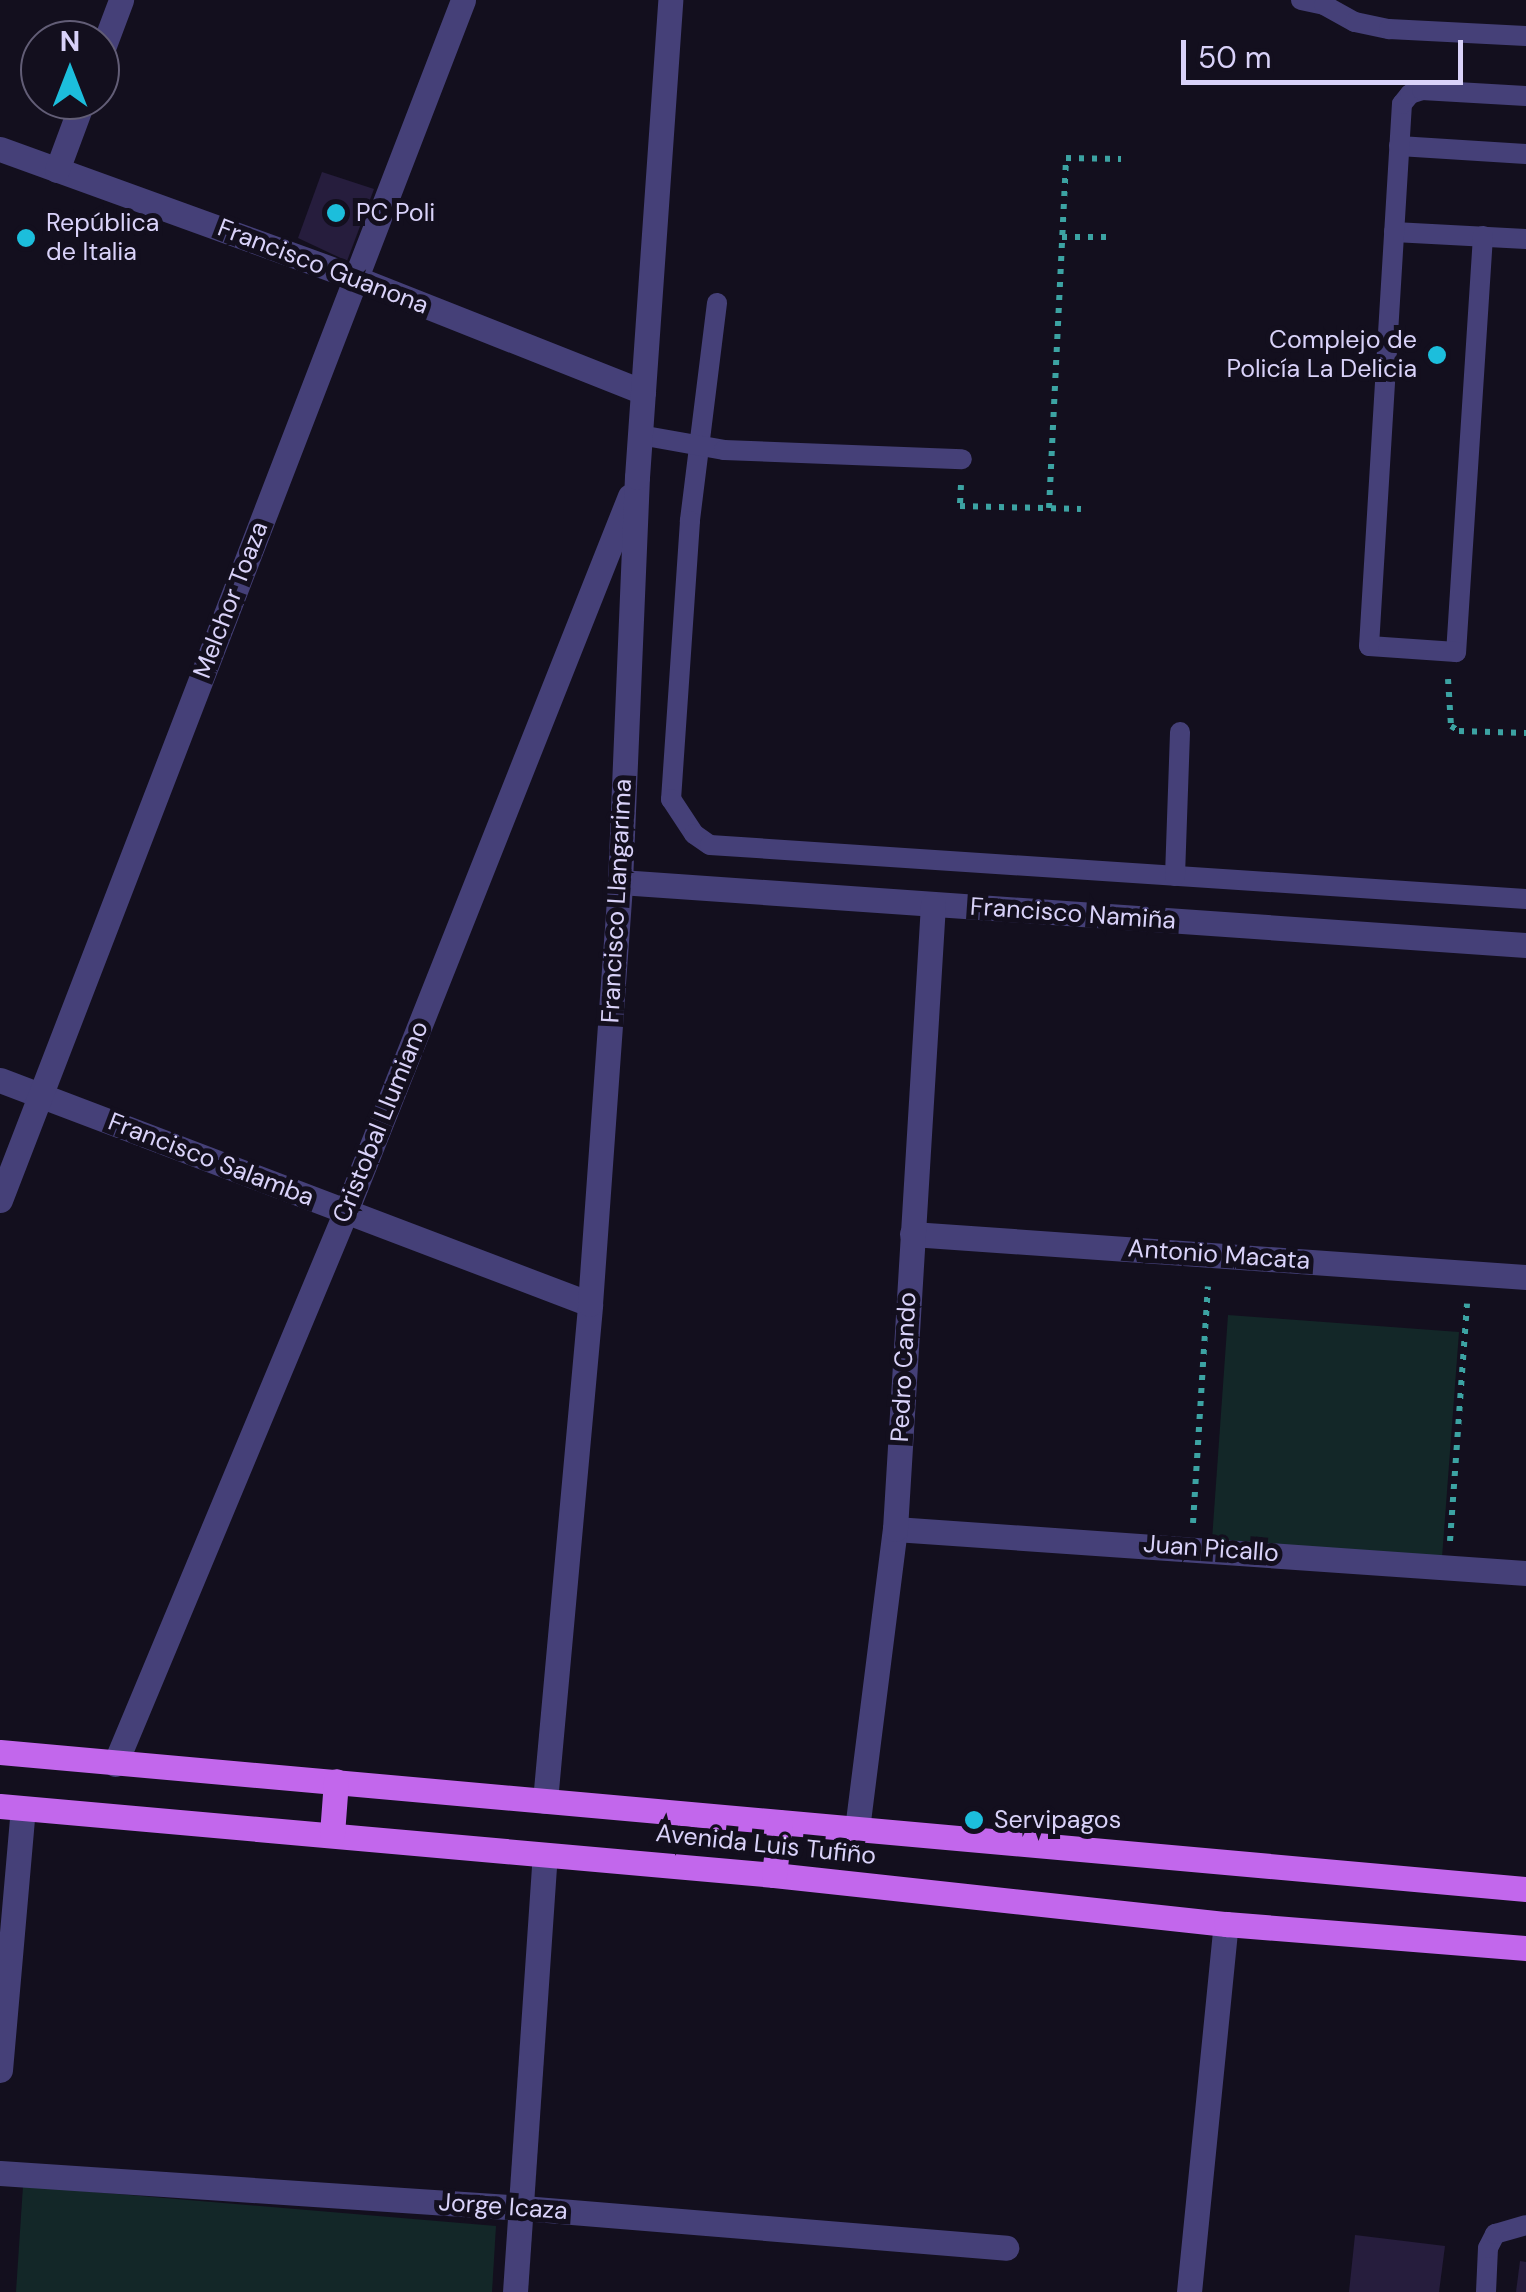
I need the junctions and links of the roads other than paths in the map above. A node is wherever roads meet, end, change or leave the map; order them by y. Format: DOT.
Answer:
graph roads {
  1 [pos="463,0"];
  2 [pos="670,0"];
  3 [pos="1301,0"];
  4 [pos="1324,3"];
  5 [pos="1526,36"];
  6 [pos="1526,96"];
  7 [pos="75,120"];
  8 [pos="1400,146"];
  9 [pos="0,150"];
  10 [pos="1526,154"];
  11 [pos="56,170"];
  12 [pos="1394,232"];
  13 [pos="1482,236"];
  14 [pos="1526,238"];
  15 [pos="353,277"];
  16 [pos="717,302"];
  17 [pos="643,392"];
  18 [pos="640,434"];
  19 [pos="702,446"];
  20 [pos="962,459"];
  21 [pos="637,477"];
  22 [pos="1180,732"];
  23 [pos="1174,876"];
  24 [pos="620,882"];
  25 [pos="1526,899"];
  26 [pos="934,904"];
  27 [pos="1526,945"];
  28 [pos="0,1080"];
  29 [pos="42,1096"];
  30 [pos="0,1200"];
  31 [pos="346,1211"];
  32 [pos="912,1234"];
  33 [pos="1526,1277"];
  34 [pos="590,1304"];
  35 [pos="895,1529"];
  36 [pos="1526,1573"];
  37 [pos="0,1752"];
  38 [pos="115,1764"];
  39 [pos="336,1781"];
  40 [pos="545,1801"];
  41 [pos="11,1807"];
  42 [pos="780,1822"];
  43 [pos="856,1829"];
  44 [pos="332,1834"];
  45 [pos="546,1855"];
  46 [pos="774,1875"];
  47 [pos="1526,1889"];
  48 [pos="1226,1924"];
  49 [pos="1526,1948"];
  50 [pos="0,2070"];
  51 [pos="0,2173"];
  52 [pos="523,2208"];
  53 [pos="1526,2226"];
  54 [pos="1006,2248"];
  55 [pos="515,2292"];
  56 [pos="1189,2292"];
  57 [pos="1486,2292"];
  1 -- 15 [label="street, Melchor Toaza"];
  2 -- 17 [label="street, Francisco Llangarima"];
  3 -- 4 [label="lane"];
  4 -- 5 [label="lane"];
  6 -- 8 [label="lane"];
  7 -- 11 [label="street"];
  8 -- 10 [label="lane"];
  8 -- 12 [label="lane"];
  9 -- 11 [label="street, Francisco Guanona"];
  11 -- 15 [label="street, Francisco Guanona"];
  12 -- 13 [label="lane"];
  12 -- 13 [label="lane"];
  13 -- 14 [label="lane"];
  15 -- 17 [label="street, Francisco Guanona"];
  15 -- 29 [label="street, Melchor Toaza"];
  16 -- 19 [label="lane"];
  17 -- 18 [label="street, Francisco Llangarima"];
  18 -- 19 [label="lane"];
  18 -- 21 [label="street, Francisco Llangarima"];
  19 -- 20 [label="lane"];
  19 -- 23 [label="lane"];
  21 -- 24 [label="street, Francisco Llangarima"];
  21 -- 31 [label="street, Cristobal Llumiano"];
  22 -- 23 [label="lane"];
  23 -- 25 [label="lane"];
  24 -- 26 [label="street, Francisco Namiña"];
  24 -- 34 [label="street, Francisco Llangarima"];
  26 -- 27 [label="street, Francisco Namiña"];
  26 -- 32 [label="street, Pedro Cando"];
  28 -- 29 [label="street, Francisco Salamba"];
  29 -- 30 [label="street, Melchor Toaza"];
  29 -- 31 [label="street, Francisco Salamba"];
  31 -- 34 [label="street, Francisco Salamba"];
  31 -- 38 [label="street, Cristobal Llumiano"];
  32 -- 33 [label="street, Antonio Macata"];
  32 -- 35 [label="street, Pedro Cando"];
  34 -- 40 [label="street, Francisco Llangarima"];
  35 -- 36 [label="street, Juan Picallo"];
  35 -- 43 [label="street, Pedro Cando"];
  37 -- 38 [label="main road, Avenida Luis Tufiño"];
  38 -- 39 [label="main road, Avenida Luis Tufiño"];
  39 -- 40 [label="main road, Avenida Luis Tufiño"];
  39 -- 44 [label="main road"];
  40 -- 42 [label="main road, Avenida Luis Tufiño"];
  41 -- 44 [label="main road, Avenida Luis Tufiño"];
  41 -- 50 [label="street"];
  42 -- 43 [label="main road, Avenida Luis Tufiño"];
  42 -- 46 [label="main road"];
  43 -- 47 [label="main road, Avenida Luis Tufiño"];
  44 -- 45 [label="main road, Avenida Luis Tufiño"];
  45 -- 46 [label="main road, Avenida Luis Tufiño"];
  45 -- 52 [label="street"];
  46 -- 48 [label="main road, Avenida Luis Tufiño"];
  48 -- 49 [label="main road, Avenida Luis Tufiño"];
  48 -- 56 [label="street"];
  51 -- 52 [label="street, Jorge Icaza"];
  52 -- 54 [label="street, Jorge Icaza"];
  52 -- 55 [label="street"];
  53 -- 57 [label="lane"];
}
